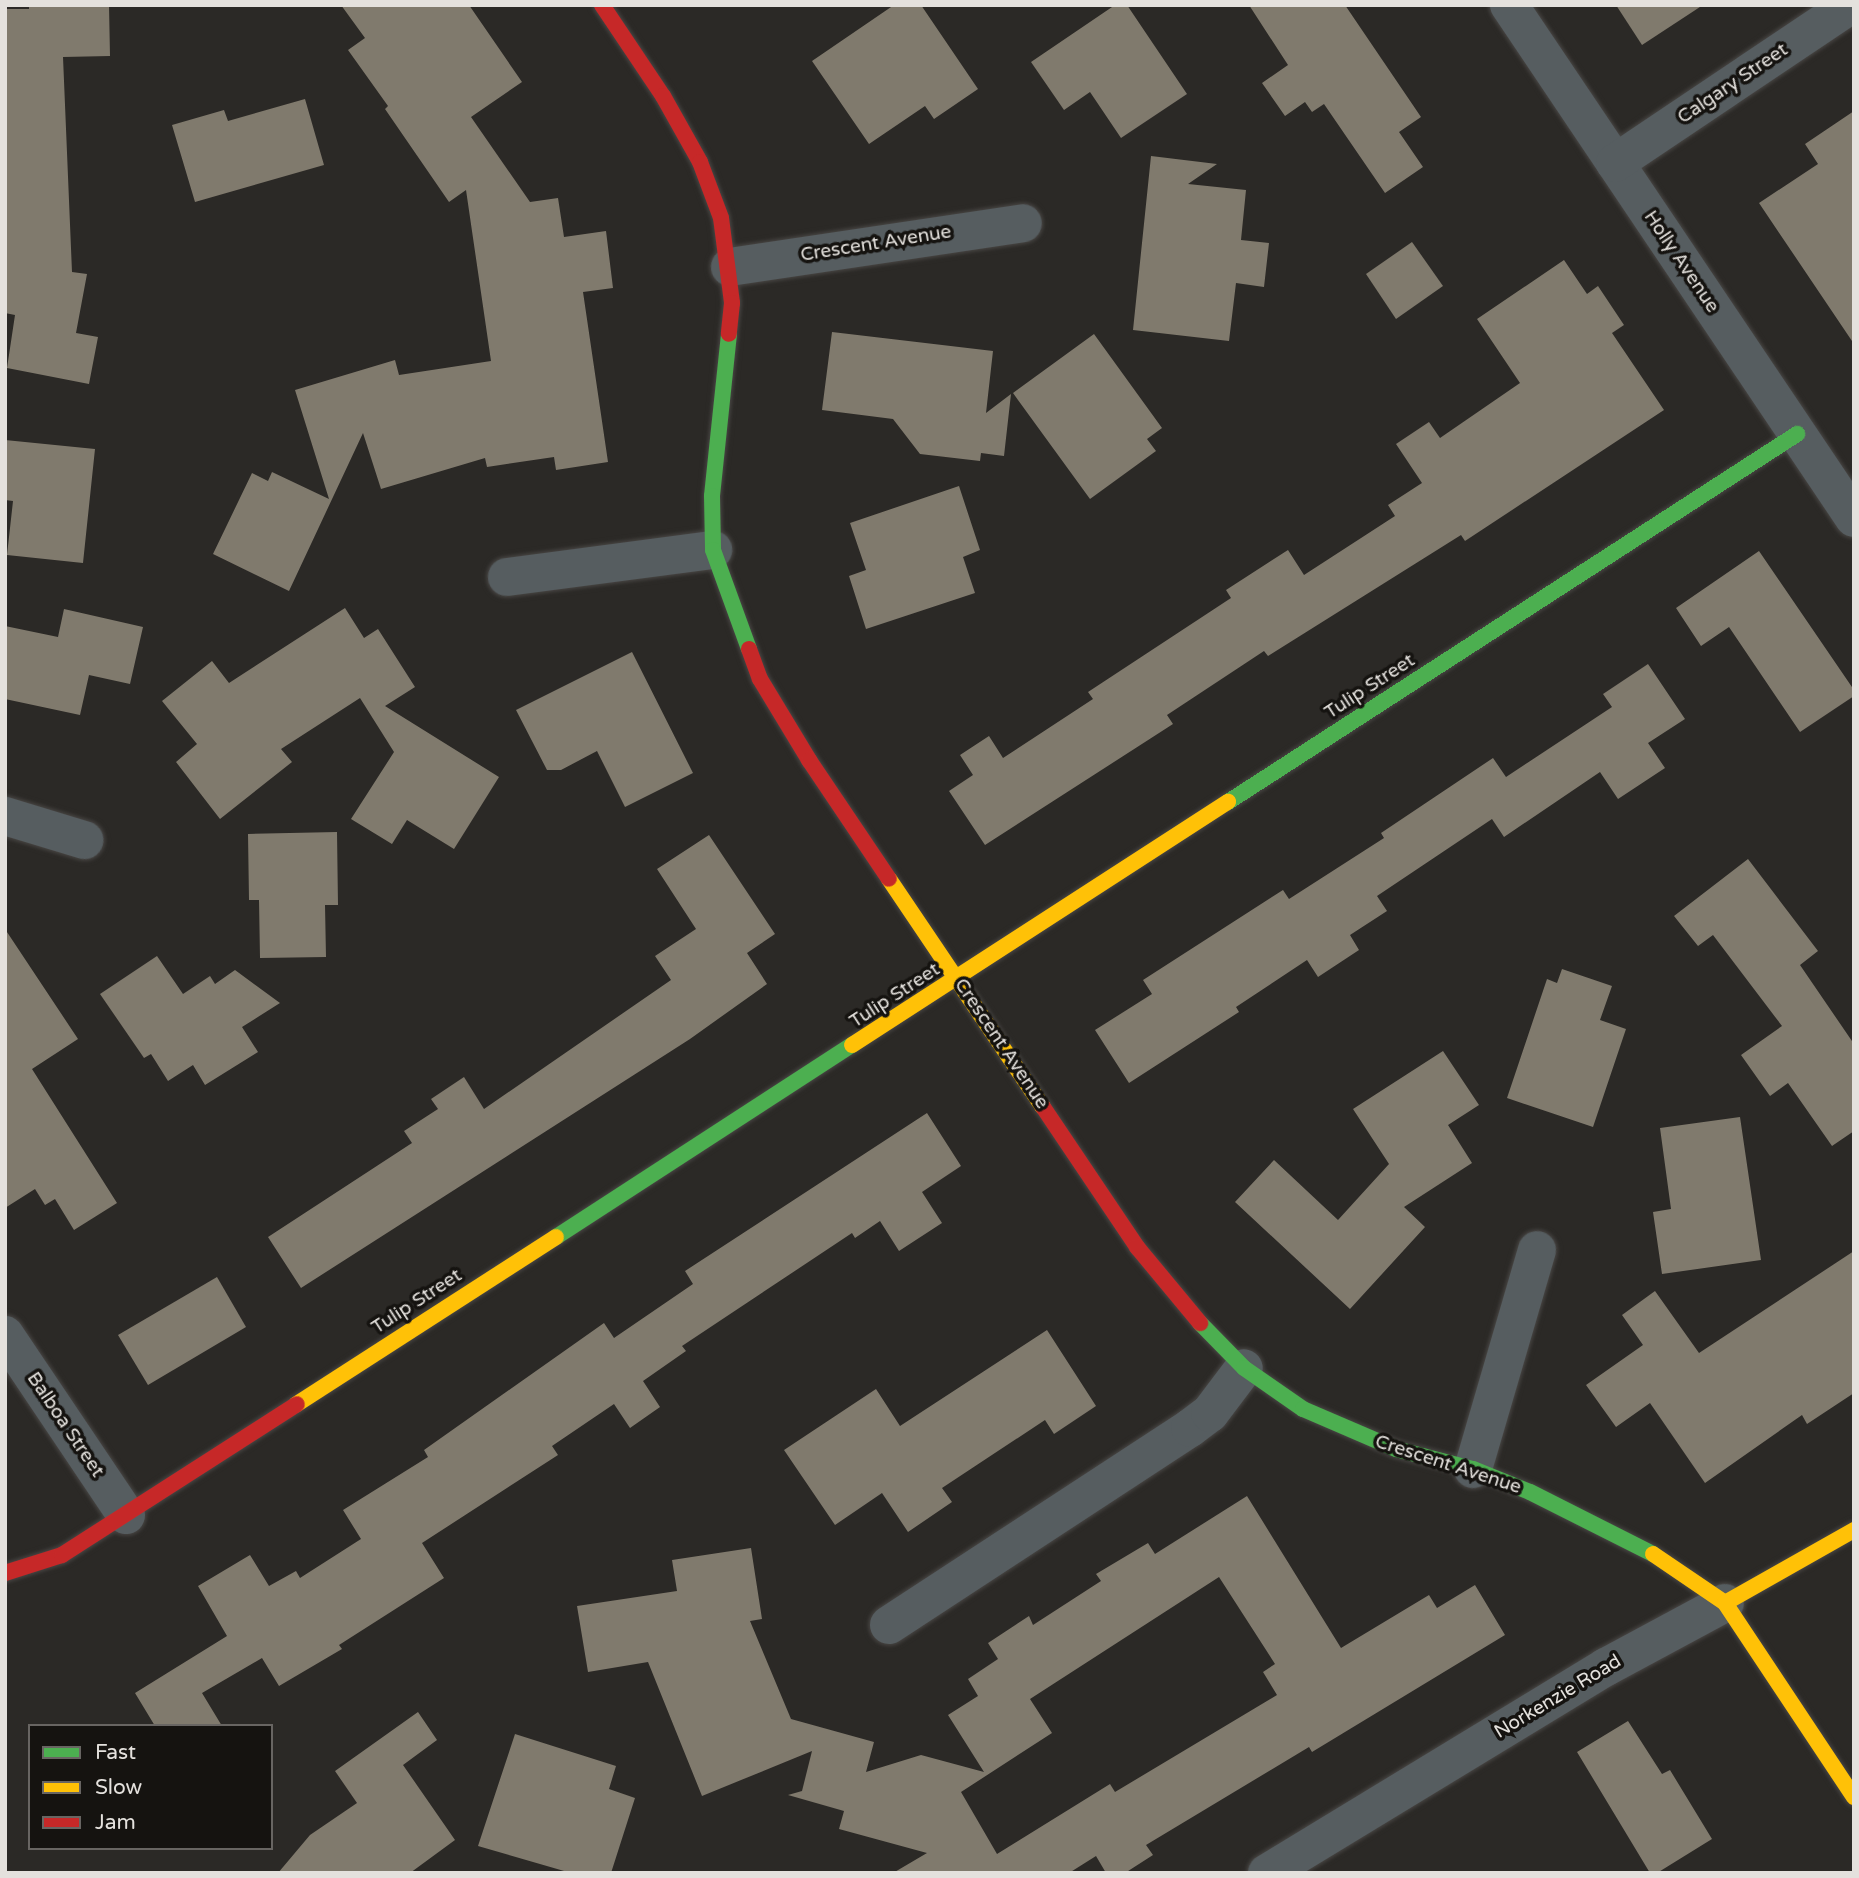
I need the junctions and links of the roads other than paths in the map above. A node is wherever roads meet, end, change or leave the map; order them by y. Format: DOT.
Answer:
graph roads {
  1 [pos="603,5"];
  2 [pos="1509,5"];
  3 [pos="1850,5"];
  4 [pos="1615,163"];
  5 [pos="1023,223"];
  6 [pos="730,267"];
  7 [pos="1797,434"];
  8 [pos="1854,518"];
  9 [pos="713,550"];
  10 [pos="507,577"];
  11 [pos="5,816"];
  12 [pos="84,840"];
  13 [pos="958,980"];
  14 [pos="1537,1250"];
  15 [pos="5,1335"];
  16 [pos="1244,1368"];
  17 [pos="1473,1469"];
  18 [pos="125,1515"];
  19 [pos="1854,1530"];
  20 [pos="5,1573"];
  21 [pos="1725,1603"];
  22 [pos="889,1625"];
  23 [pos="1854,1797"];
  24 [pos="1267,1873"];
  1 -- 6 [label="street, Crescent Avenue"];
  2 -- 4 [label="street, Holly Avenue"];
  3 -- 4 [label="street, Calgary Street"];
  4 -- 7 [label="street, Holly Avenue"];
  5 -- 6 [label="street, Crescent Avenue"];
  6 -- 9 [label="street, Crescent Avenue"];
  7 -- 8 [label="street, Holly Avenue"];
  7 -- 13 [label="street, Tulip Street"];
  9 -- 10 [label="street"];
  9 -- 13 [label="street, Crescent Avenue"];
  11 -- 12 [label="street"];
  13 -- 16 [label="street, Crescent Avenue"];
  13 -- 18 [label="street, Tulip Street"];
  14 -- 17 [label="street"];
  15 -- 18 [label="street, Balboa Street"];
  16 -- 17 [label="street, Crescent Avenue"];
  16 -- 22 [label="street"];
  17 -- 21 [label="street, Crescent Avenue"];
  18 -- 20 [label="street, Tulip Street"];
  19 -- 21 [label="street, Norkenzie Road"];
  21 -- 23 [label="street"];
  21 -- 24 [label="street, Norkenzie Road"];
}
